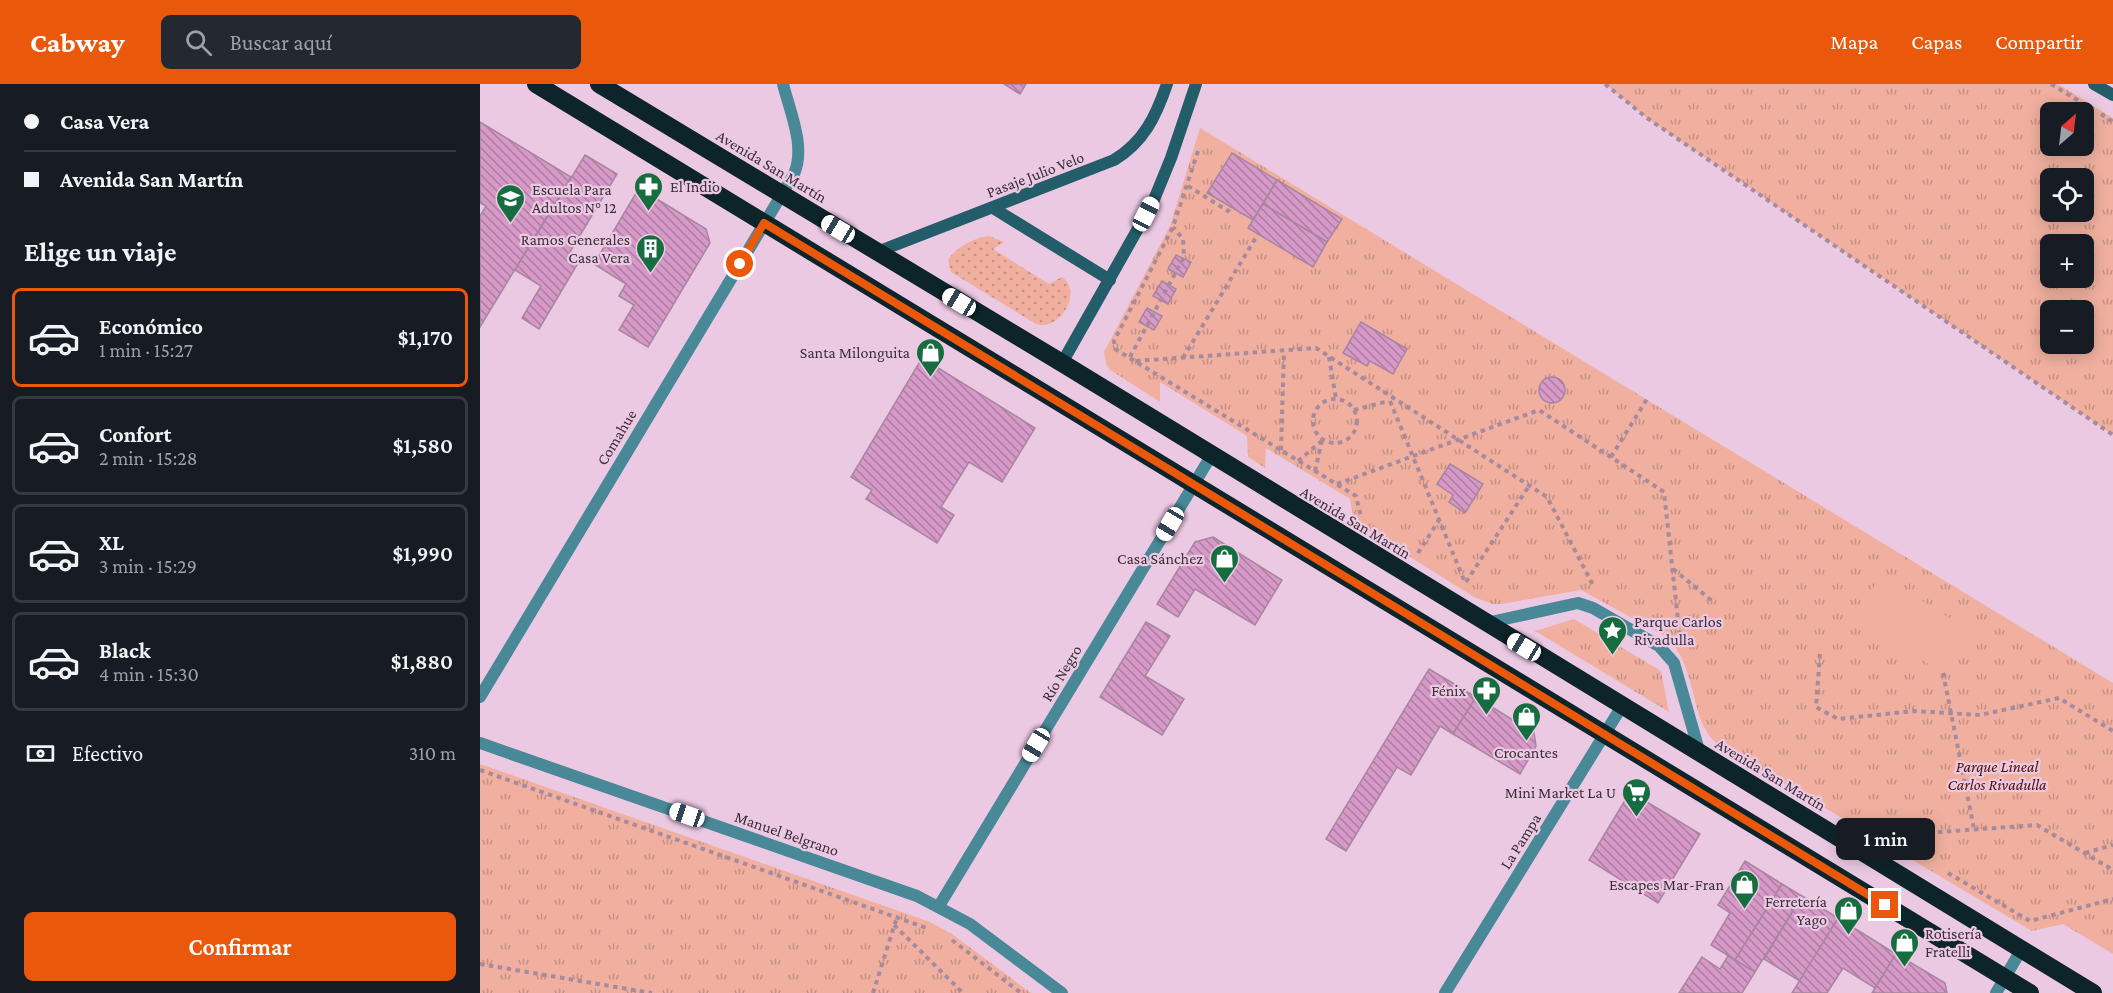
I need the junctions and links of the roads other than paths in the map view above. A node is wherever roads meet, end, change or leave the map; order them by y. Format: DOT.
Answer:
graph roads {
  1 [pos="536,84"];
  2 [pos="599,84"];
  3 [pos="783,84"];
  4 [pos="1167,84"];
  5 [pos="1196,84"];
  6 [pos="2094,84"];
  7 [pos="2113,95"];
  8 [pos="781,195"];
  9 [pos="993,208"];
  10 [pos="764,223"];
  11 [pos="877,252"];
  12 [pos="1110,279"];
  13 [pos="1062,363"];
  14 [pos="1211,456"];
  15 [pos="1194,484"];
  16 [pos="1485,623"];
  17 [pos="480,697"];
  18 [pos="1622,706"];
  19 [pos="1605,734"];
  20 [pos="480,743"];
  21 [pos="1701,754"];
  22 [pos="939,906"];
  23 [pos="2021,950"];
  24 [pos="2000,985"];
  25 [pos="1062,993"];
  26 [pos="1446,993"];
  27 [pos="2030,993"];
  28 [pos="2093,993"];
  1 -- 10 [label="highway"];
  2 -- 8 [label="highway, Avenida San Martín"];
  3 -- 8 [label="street, Comahue"];
  4 -- 9 [label="main road, Pasaje Julio Velo"];
  5 -- 12 [label="main road"];
  6 -- 7 [label="main road"];
  8 -- 10 [label="street, Comahue"];
  8 -- 11 [label="highway, Avenida San Martín"];
  9 -- 11 [label="main road, Pasaje Julio Velo"];
  9 -- 12 [label="main road"];
  10 -- 15 [label="highway"];
  10 -- 17 [label="street, Comahue"];
  11 -- 13 [label="highway, Avenida San Martín"];
  12 -- 13 [label="main road"];
  13 -- 14 [label="highway, Avenida San Martín"];
  14 -- 15 [label="street, Río Negro"];
  14 -- 16 [label="highway, Avenida San Martín"];
  15 -- 19 [label="highway"];
  15 -- 22 [label="street, Río Negro"];
  16 -- 18 [label="highway, Avenida San Martín"];
  16 -- 21 [label="street"];
  18 -- 19 [label="street, La Pampa"];
  18 -- 21 [label="highway, Avenida San Martín"];
  19 -- 24 [label="highway"];
  19 -- 26 [label="street, La Pampa"];
  20 -- 22 [label="street, Manuel Belgrano"];
  21 -- 23 [label="highway, Avenida San Martín"];
  22 -- 25 [label="street, Manuel Belgrano"];
  23 -- 24 [label="street"];
  23 -- 28 [label="highway, Avenida San Martín"];
  24 -- 27 [label="highway"];
}
